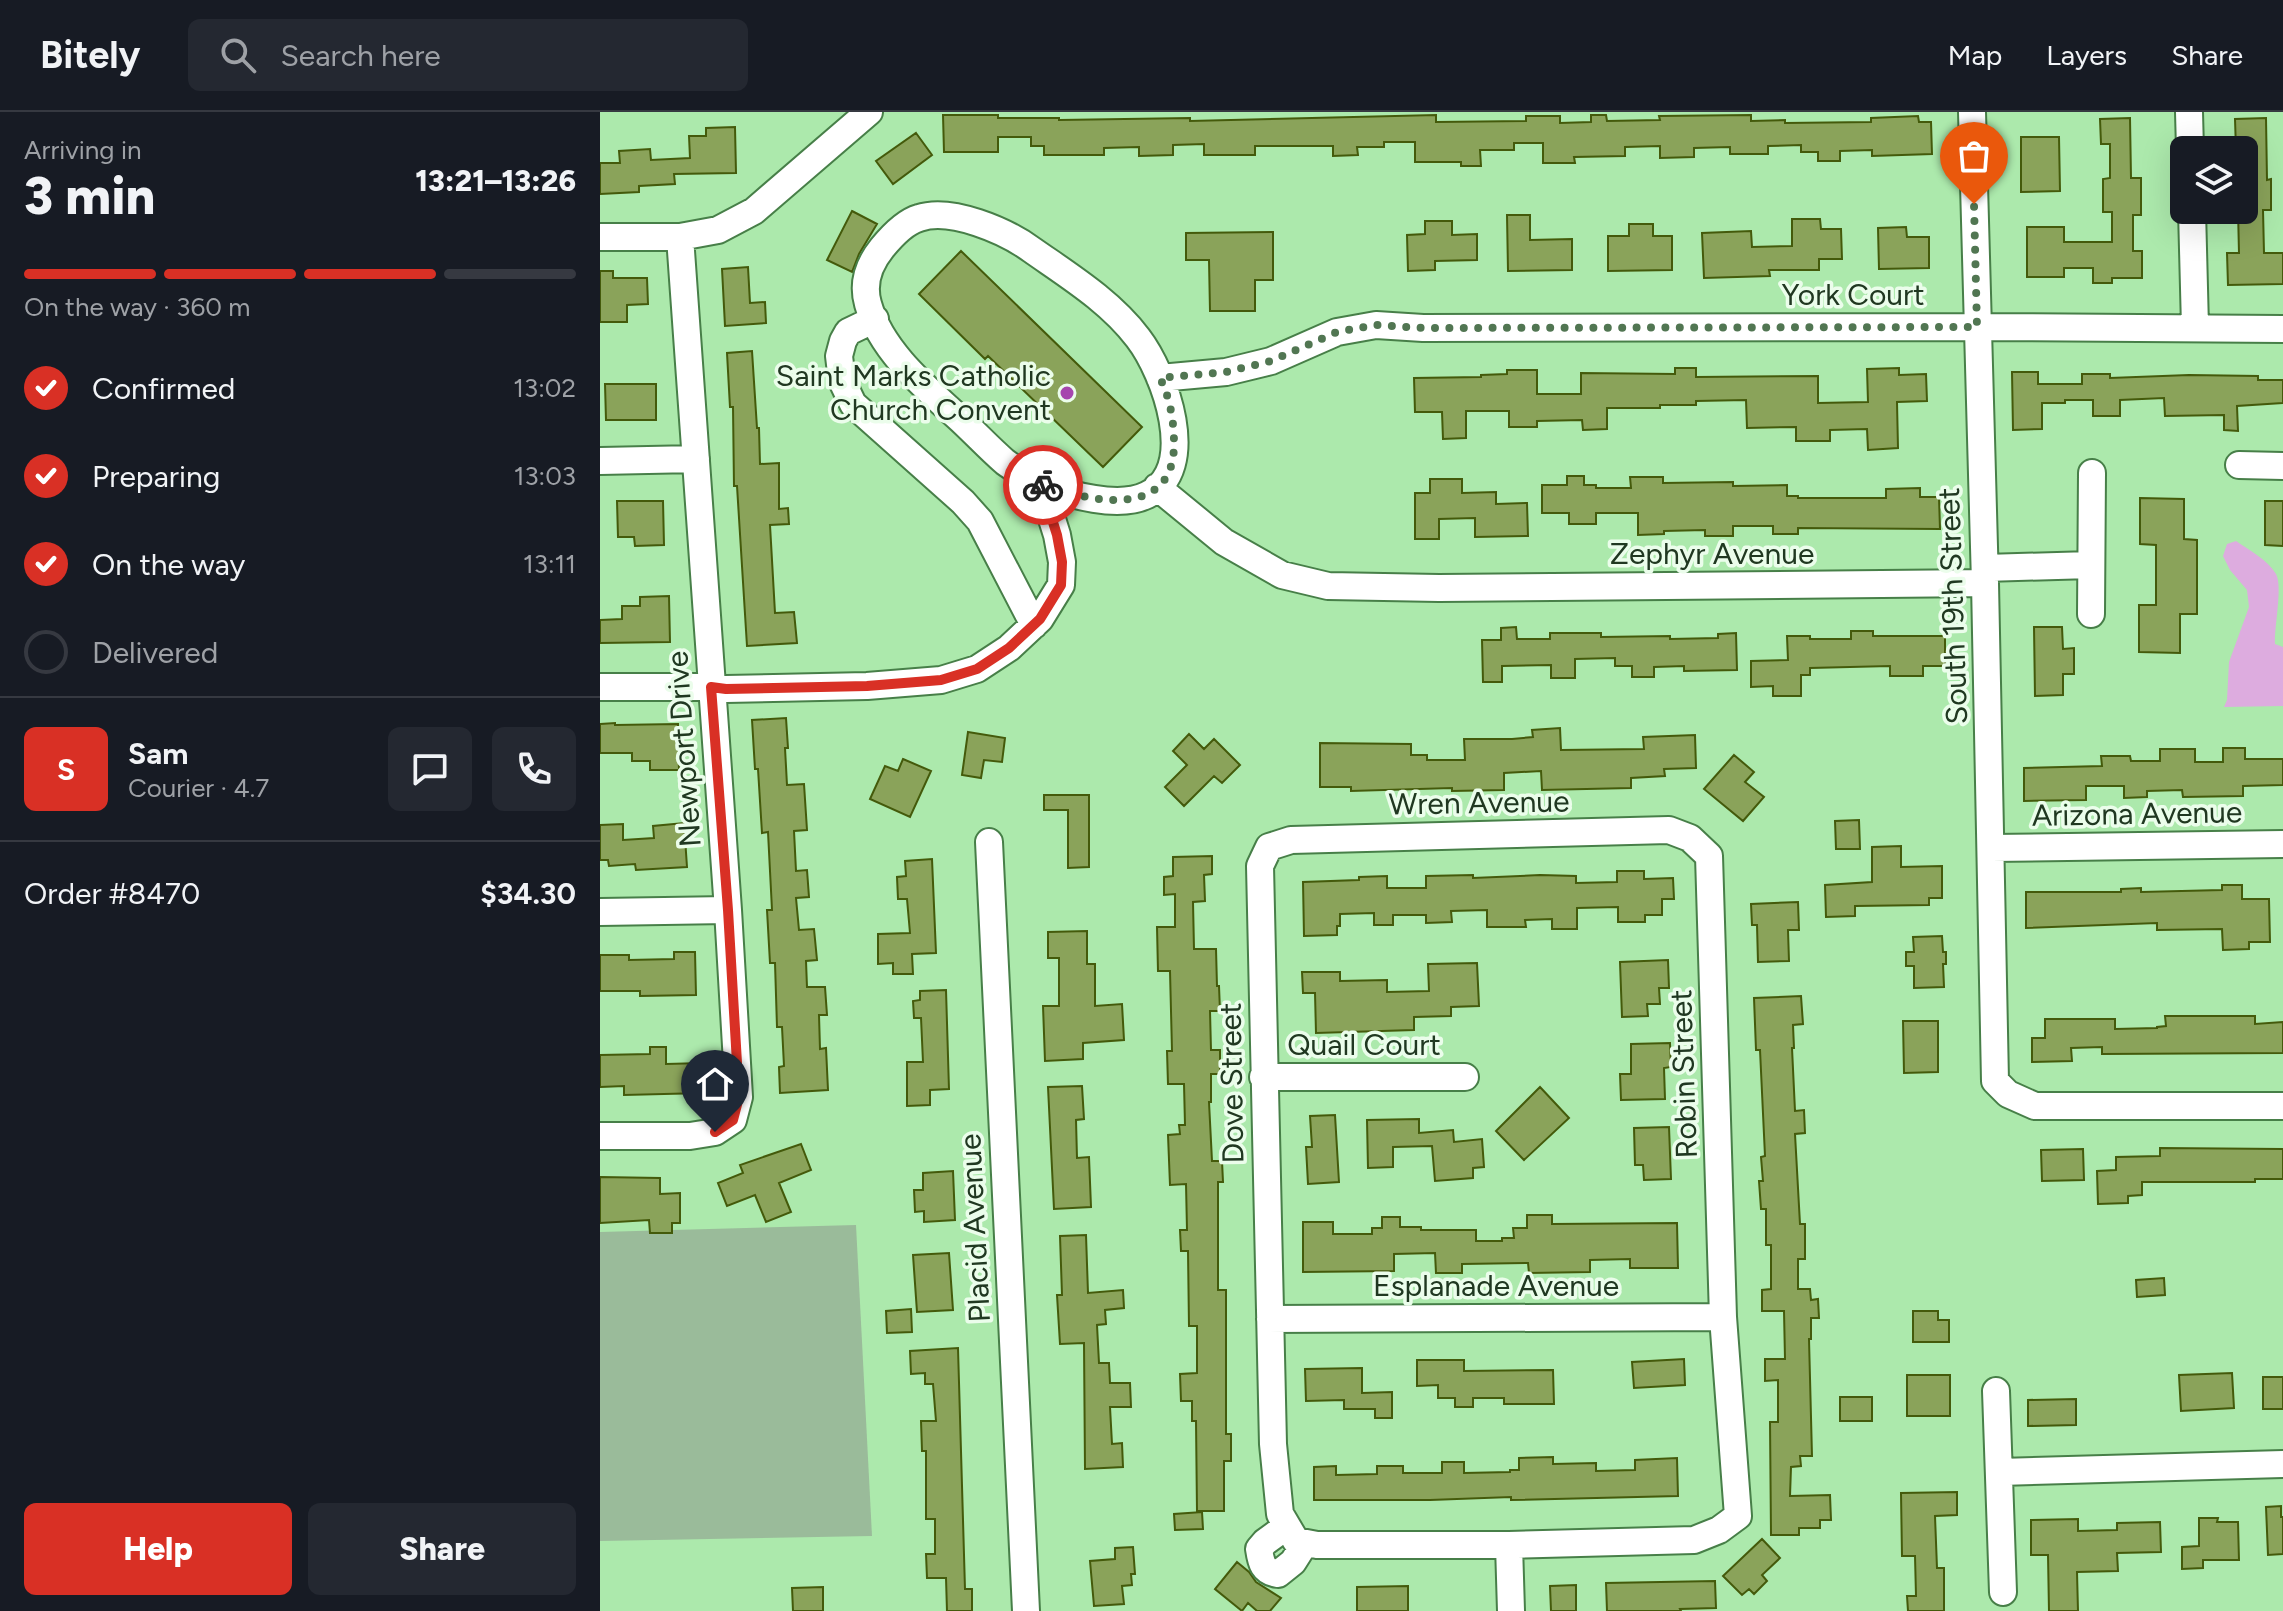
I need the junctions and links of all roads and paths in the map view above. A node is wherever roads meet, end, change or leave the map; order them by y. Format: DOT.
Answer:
graph roads {
  1 [pos="869,112"];
  2 [pos="1972,112"];
  3 [pos="2189,112"];
  4 [pos="2190,136"];
  5 [pos="2192,224"];
  6 [pos="600,237"];
  7 [pos="680,237"];
  8 [pos="875,319"];
  9 [pos="1977,327"];
  10 [pos="2195,327"];
  11 [pos="2283,329"];
  12 [pos="1160,378"];
  13 [pos="696,459"];
  14 [pos="600,461"];
  15 [pos="2239,465"];
  16 [pos="2283,466"];
  17 [pos="2092,473"];
  18 [pos="1041,484"];
  19 [pos="1157,487"];
  20 [pos="2091,565"];
  21 [pos="1985,576"];
  22 [pos="2091,614"];
  23 [pos="1034,625"];
  24 [pos="600,687"];
  25 [pos="711,687"];
  26 [pos="1690,838"];
  27 [pos="989,842"];
  28 [pos="2283,844"];
  29 [pos="1269,847"];
  30 [pos="1992,848"];
  31 [pos="728,910"];
  32 [pos="600,912"];
  33 [pos="1263,1077"];
  34 [pos="1465,1077"];
  35 [pos="2283,1106"];
  36 [pos="600,1136"];
  37 [pos="1723,1317"];
  38 [pos="1270,1319"];
  39 [pos="1996,1391"];
  40 [pos="2283,1464"];
  41 [pos="2000,1472"];
  42 [pos="1509,1545"];
  43 [pos="2003,1592"];
  44 [pos="1026,1611"];
  45 [pos="1511,1611"];
  1 -- 7 [label="street"];
  2 -- 9 [label="street, South 19th Street"];
  3 -- 4 [label="street"];
  5 -- 10 [label="street"];
  6 -- 7 [label="street"];
  7 -- 13 [label="street, Newport Drive"];
  8 -- 12 [label="street"];
  8 -- 18 [label="street"];
  8 -- 23 [label="street"];
  9 -- 10 [label="street, York Court"];
  9 -- 12 [label="street, York Court"];
  9 -- 21 [label="street, South 19th Street"];
  10 -- 11 [label="street, York Court"];
  12 -- 19 [label="street"];
  13 -- 14 [label="street"];
  13 -- 25 [label="street, Newport Drive"];
  15 -- 16 [label="street"];
  17 -- 20 [label="street"];
  18 -- 19 [label="street"];
  18 -- 23 [label="street"];
  19 -- 21 [label="street, Zephyr Avenue"];
  20 -- 21 [label="street, Zephyr Avenue"];
  20 -- 22 [label="street"];
  21 -- 30 [label="street, South 19th Street"];
  23 -- 25 [label="street"];
  24 -- 25 [label="street"];
  25 -- 31 [label="street, Newport Drive"];
  26 -- 29 [label="street, Wren Avenue"];
  26 -- 37 [label="street, Robin Street"];
  27 -- 44 [label="street, Placid Avenue"];
  28 -- 30 [label="street, Arizona Avenue"];
  29 -- 33 [label="street, Dove Street"];
  30 -- 35 [label="street, South 19th Street"];
  31 -- 32 [label="street"];
  31 -- 36 [label="street, Newport Drive"];
  33 -- 34 [label="street, Quail Court"];
  33 -- 38 [label="street, Dove Street"];
  37 -- 38 [label="street, Esplanade Avenue"];
  37 -- 42 [label="street, Robin Street"];
  38 -- 42 [label="street, Dove Street"];
  39 -- 41 [label="street"];
  40 -- 41 [label="street"];
  41 -- 43 [label="street"];
  42 -- 45 [label="street"];
}
